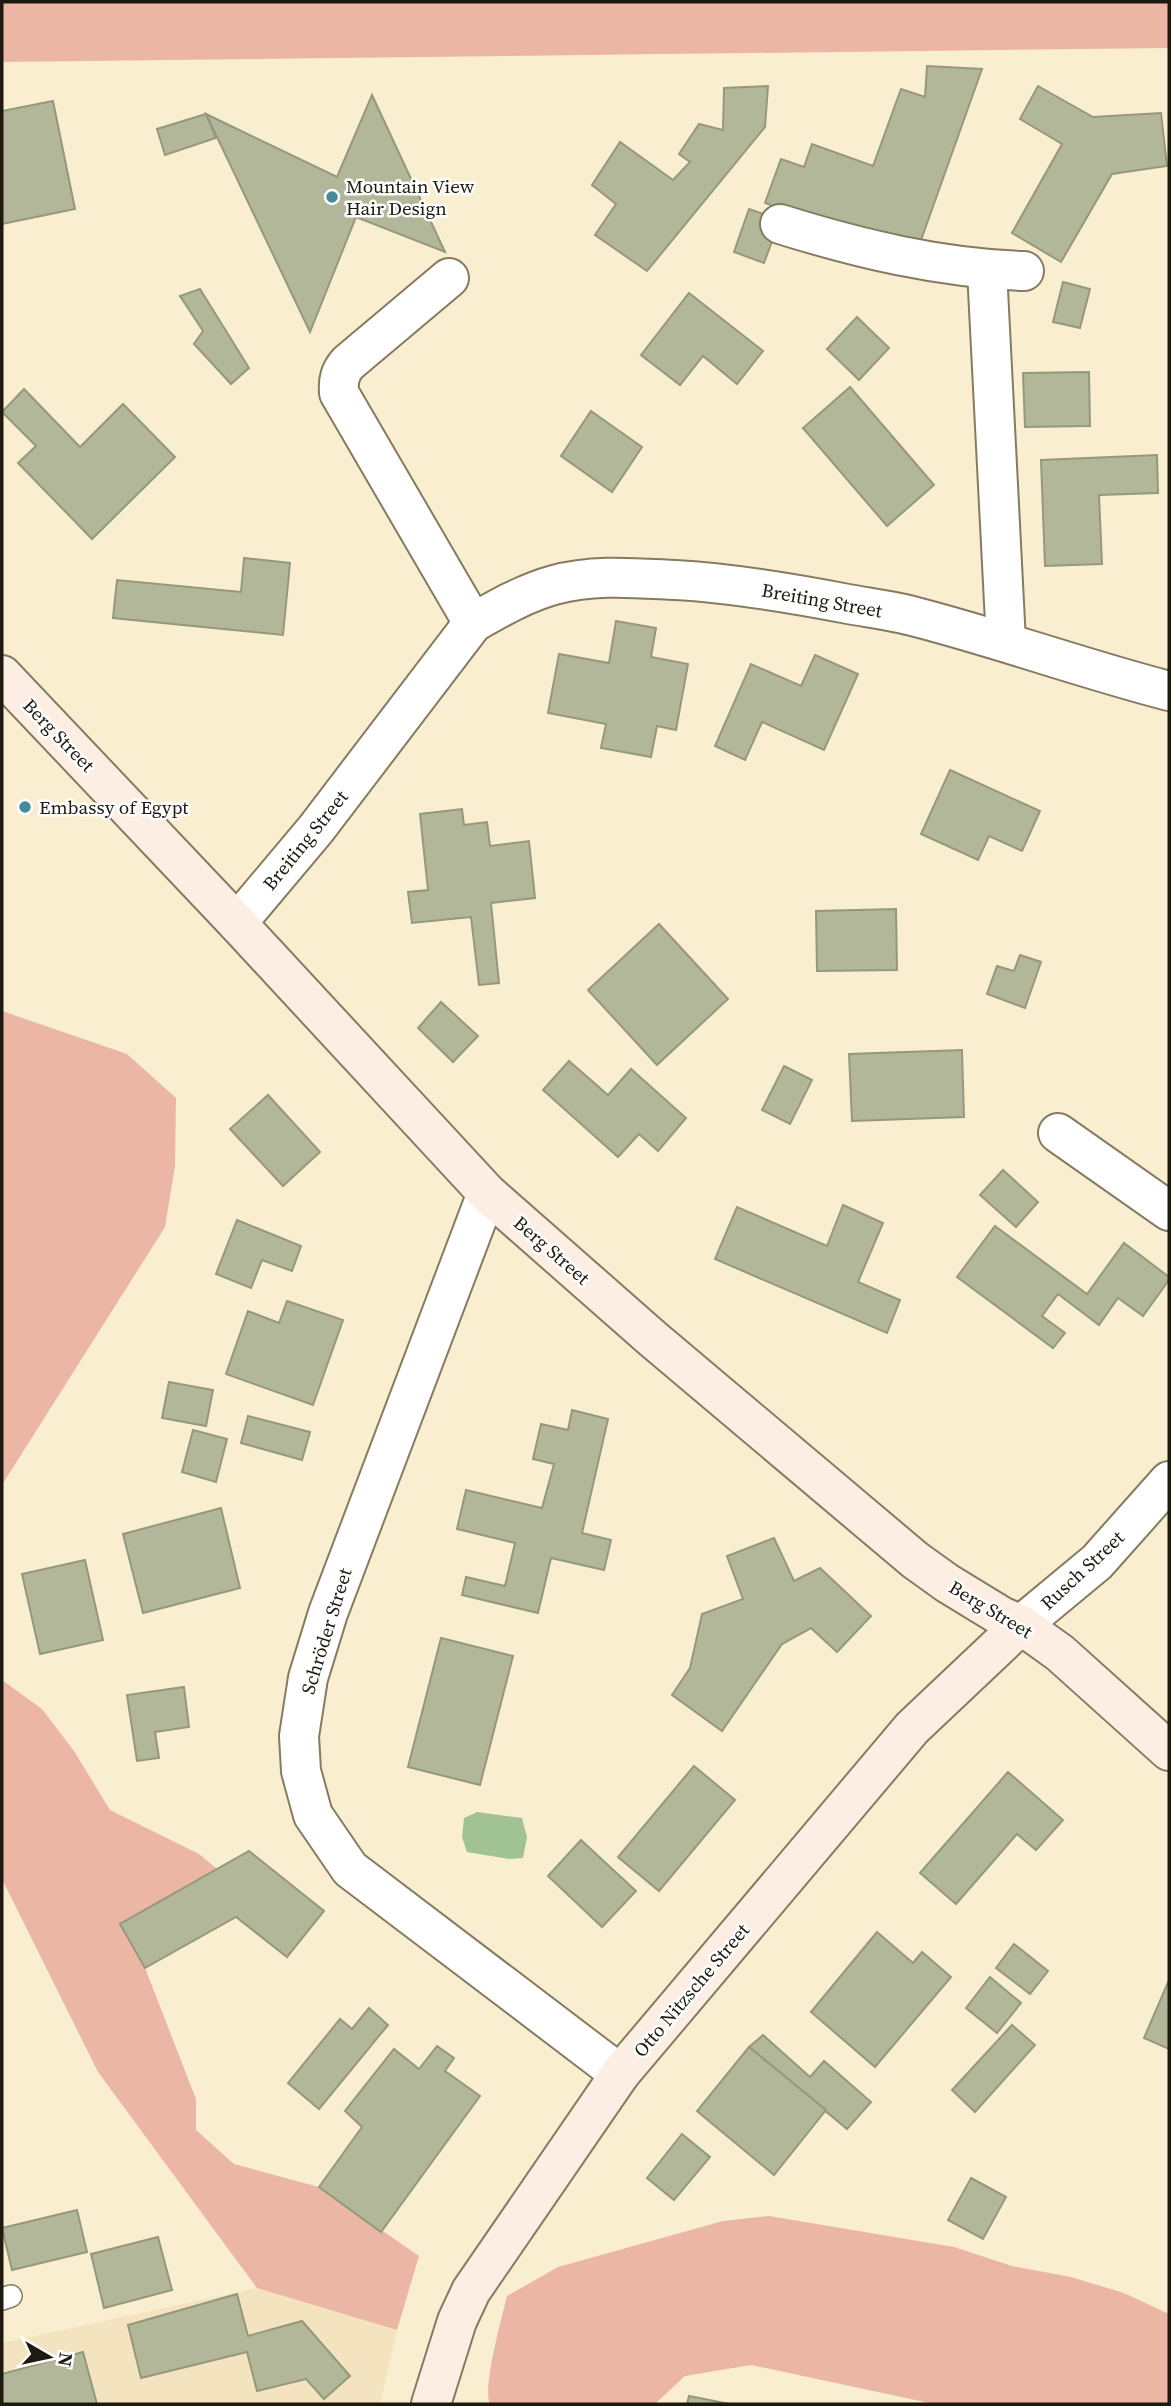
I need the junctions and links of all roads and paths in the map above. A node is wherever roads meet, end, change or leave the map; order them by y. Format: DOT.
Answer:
graph roads {
  1 [pos="780,224"];
  2 [pos="987,270"];
  3 [pos="1024,271"];
  4 [pos="449,278"];
  5 [pos="473,623"];
  6 [pos="1006,642"];
  7 [pos="2,675"];
  8 [pos="1169,691"];
  9 [pos="237,923"];
  10 [pos="1058,1133"];
  11 [pos="487,1193"];
  12 [pos="1169,1211"];
  13 [pos="1169,1481"];
  14 [pos="1021,1625"];
  15 [pos="1169,1751"];
  16 [pos="620,2074"];
  17 [pos="432,2404"];
  1 -- 2 [label="street"];
  2 -- 3 [label="street"];
  2 -- 6 [label="street"];
  4 -- 5 [label="street"];
  5 -- 6 [label="street, Breiting Street"];
  5 -- 9 [label="street, Breiting Street"];
  6 -- 8 [label="street, Breiting Street"];
  7 -- 9 [label="street, Berg Street"];
  9 -- 11 [label="street, Berg Street"];
  10 -- 12 [label="street"];
  11 -- 14 [label="street, Berg Street"];
  11 -- 16 [label="street, Schröder Street"];
  13 -- 14 [label="street, Rusch Street"];
  14 -- 15 [label="street, Berg Street"];
  14 -- 16 [label="street, Otto Nitzsche Street"];
  16 -- 17 [label="street, Otto Nitzsche Street"];
}
